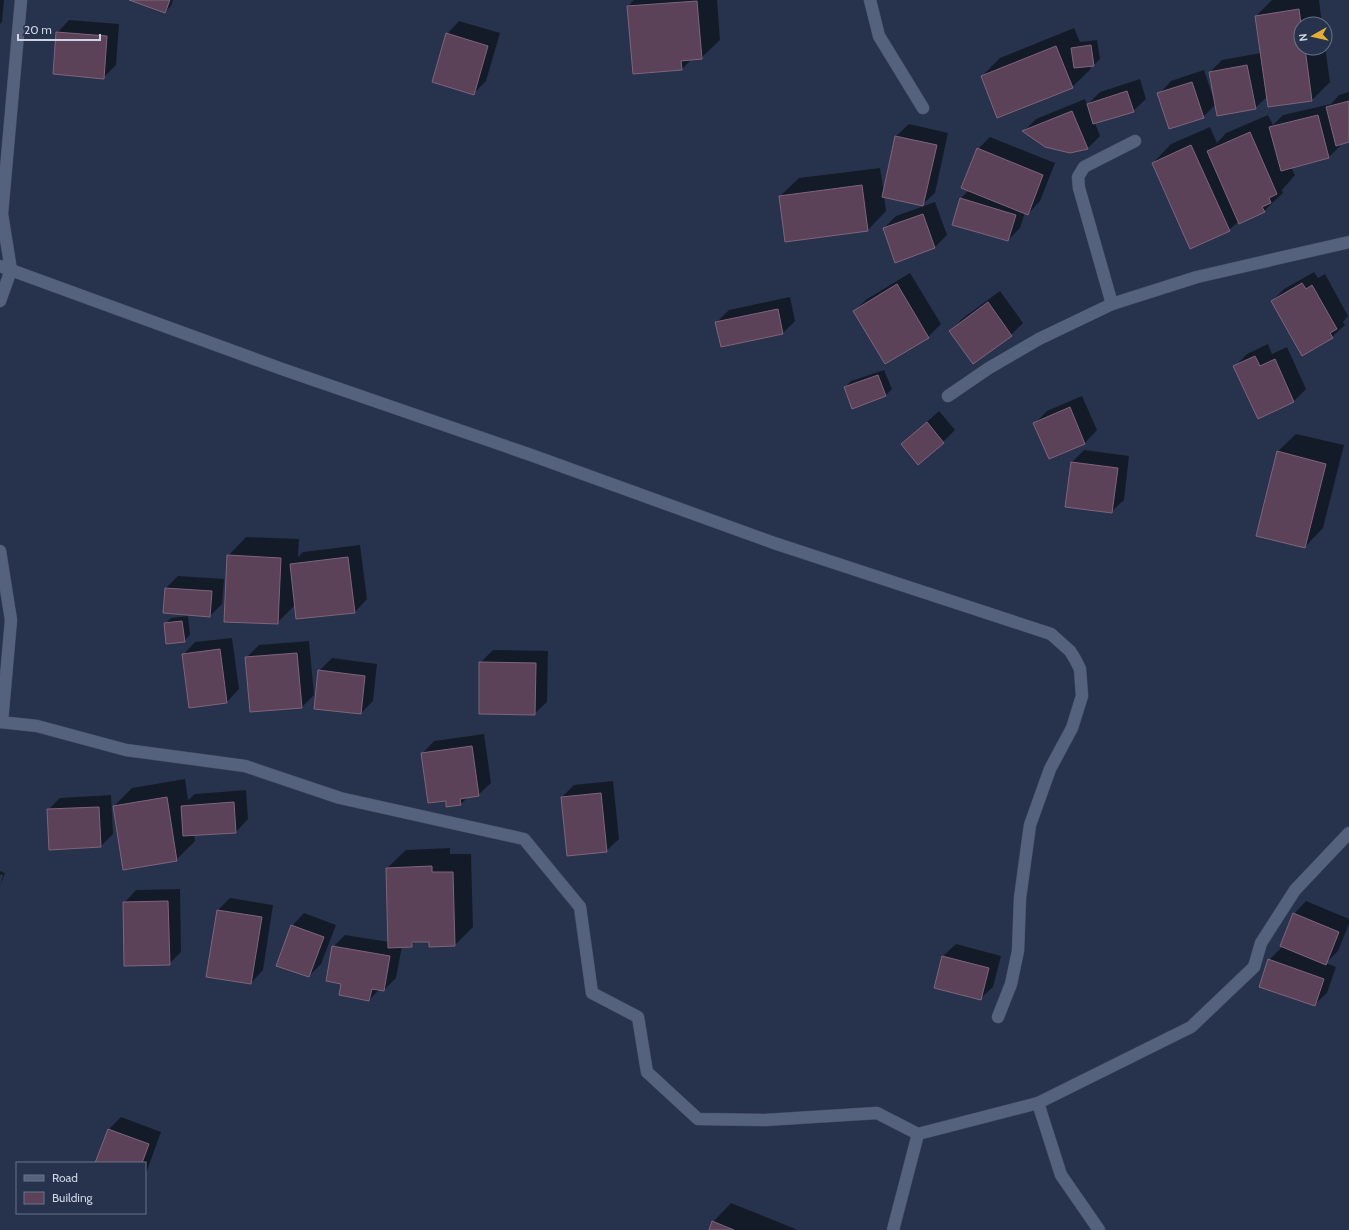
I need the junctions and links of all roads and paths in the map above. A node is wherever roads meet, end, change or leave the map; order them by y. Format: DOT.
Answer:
graph roads {
  1 [pos="21,0"];
  2 [pos="870,0"];
  3 [pos="923,108"];
  4 [pos="1135,141"];
  5 [pos="1349,242"];
  6 [pos="6,268"];
  7 [pos="0,301"];
  8 [pos="1112,304"];
  9 [pos="948,396"];
  10 [pos="0,551"];
  11 [pos="1,722"];
  12 [pos="1349,833"];
  13 [pos="998,1017"];
  14 [pos="1038,1103"];
  15 [pos="918,1134"];
  16 [pos="893,1230"];
  17 [pos="1098,1230"];
  1 -- 6 [label="street"];
  2 -- 3 [label="street"];
  4 -- 8 [label="street"];
  5 -- 8 [label="street"];
  6 -- 7 [label="street"];
  6 -- 13 [label="street"];
  8 -- 9 [label="street"];
  10 -- 11 [label="street"];
  11 -- 15 [label="street"];
  12 -- 14 [label="street"];
  14 -- 15 [label="street"];
  14 -- 17 [label="street"];
  15 -- 16 [label="street"];
}
